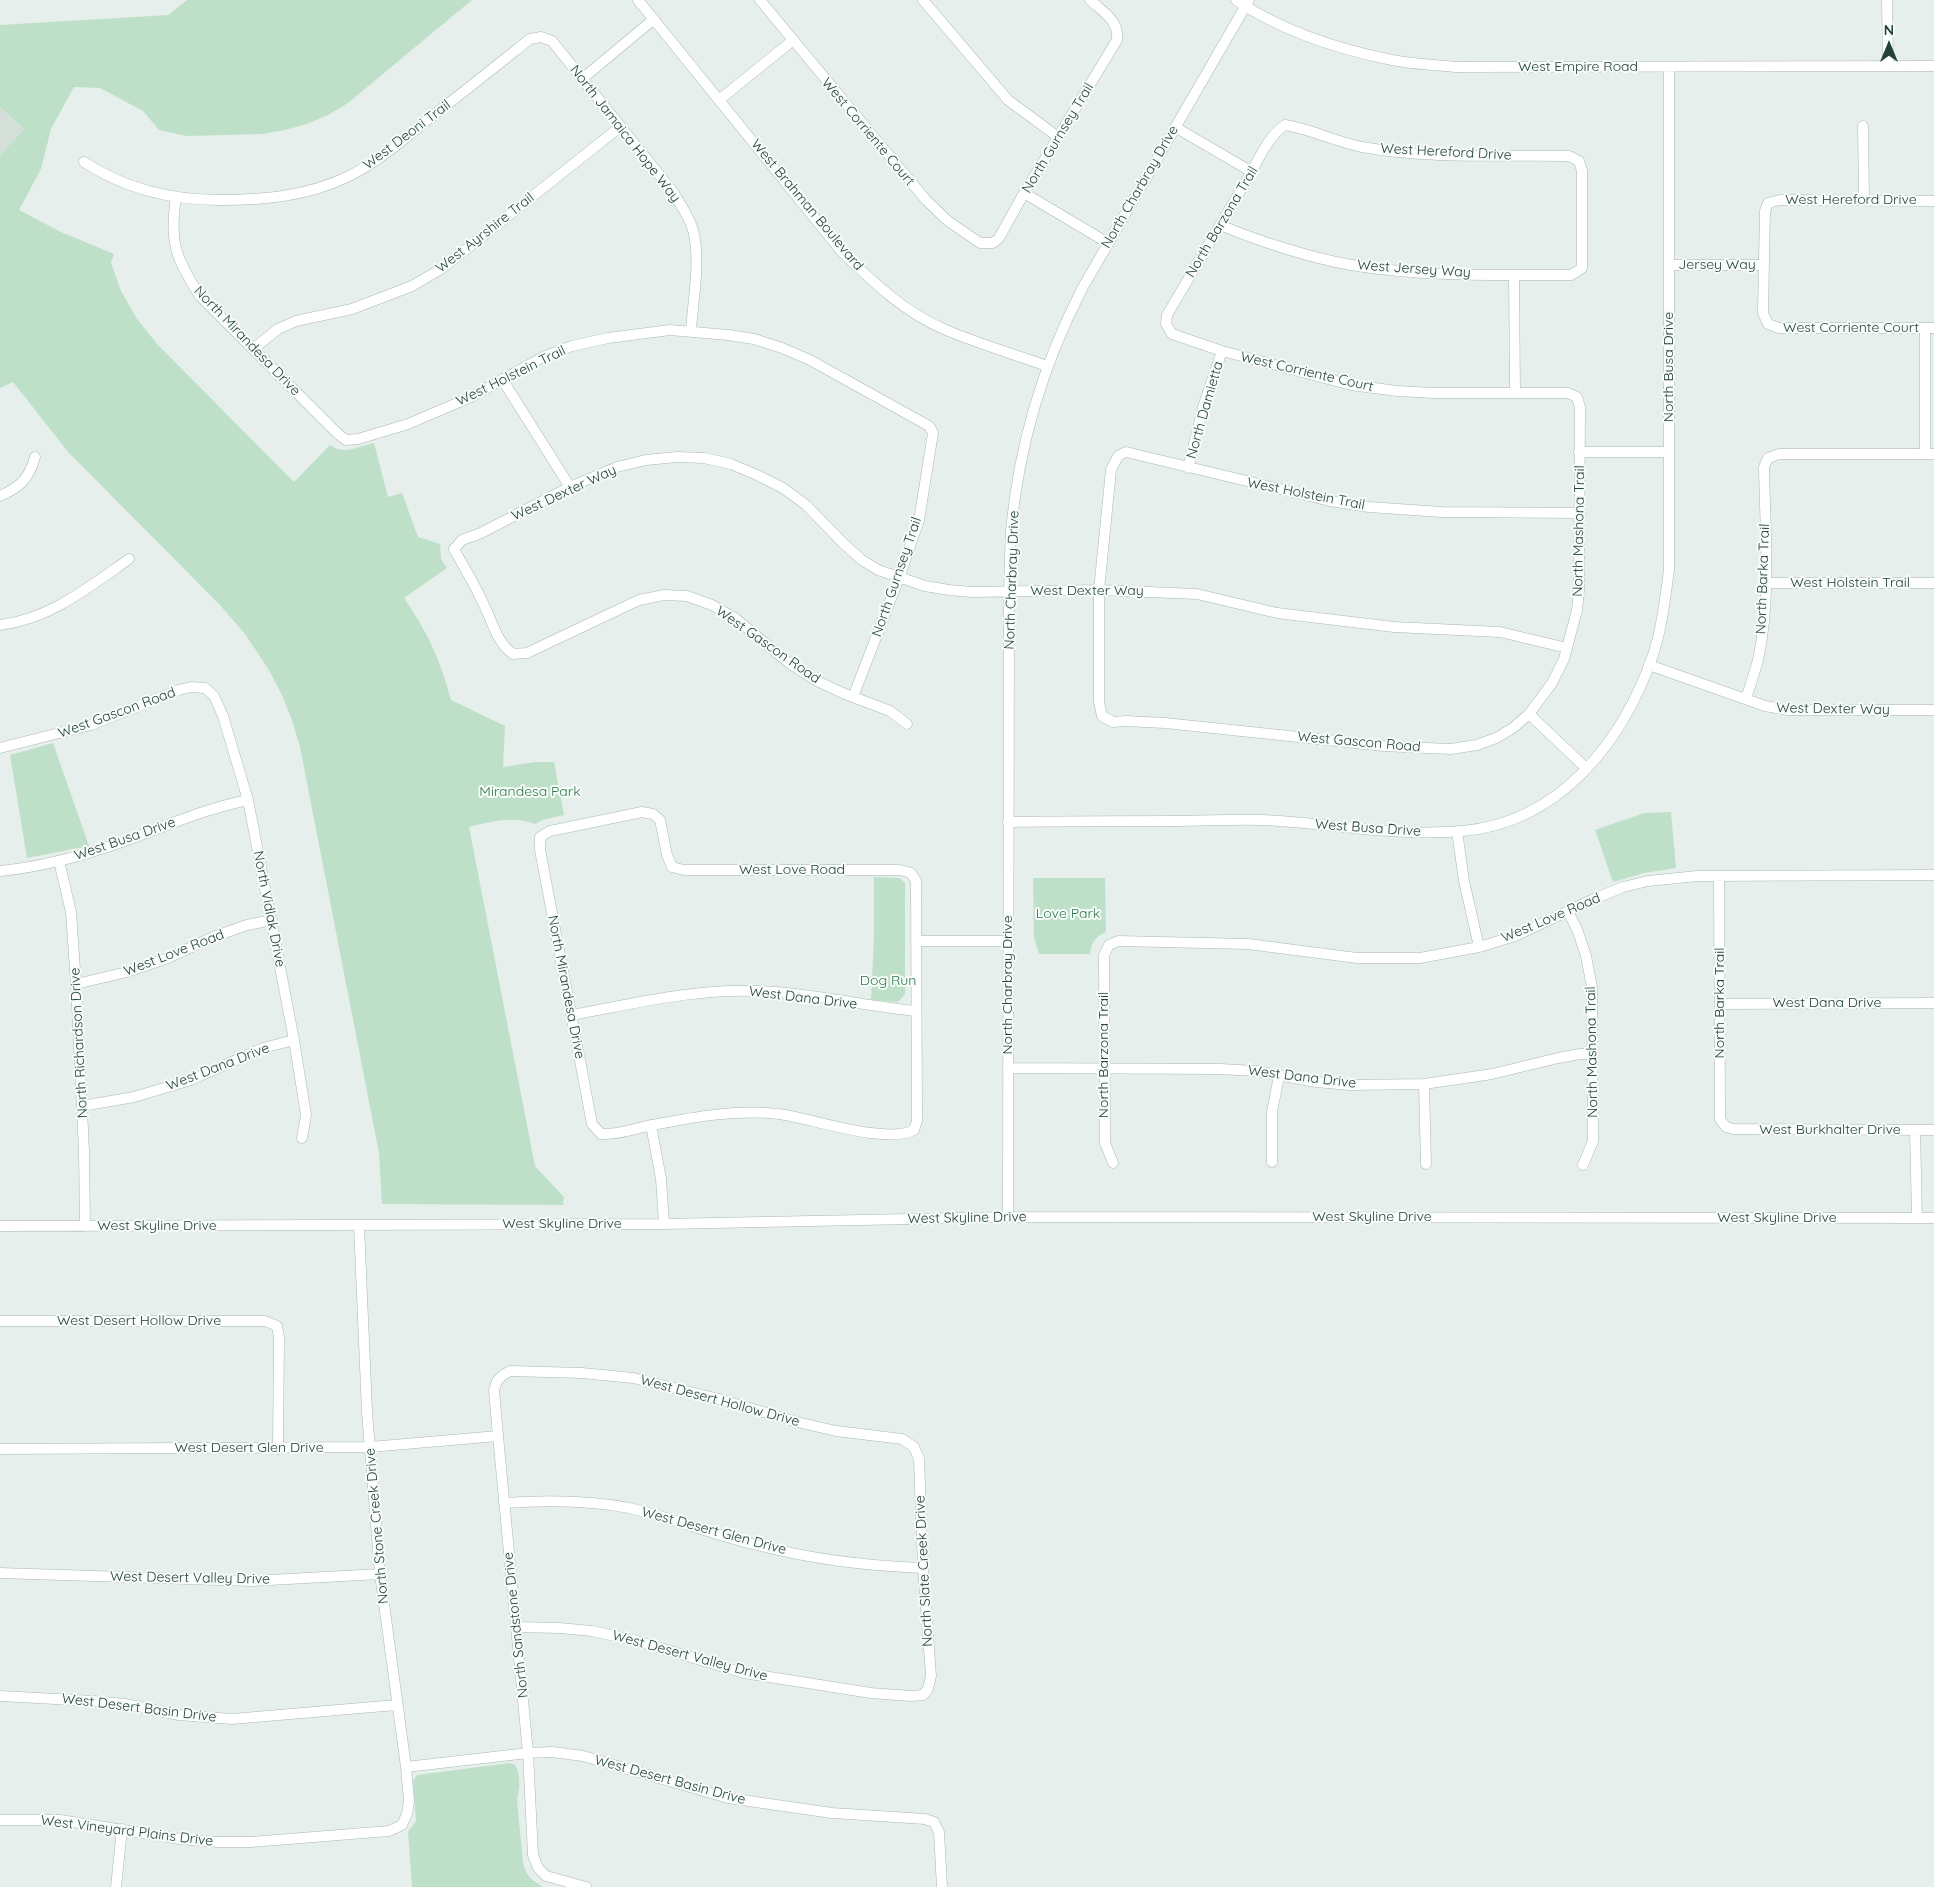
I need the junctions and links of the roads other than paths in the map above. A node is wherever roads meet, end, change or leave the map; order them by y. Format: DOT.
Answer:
graph roads {
  1 [pos="638,0"];
  2 [pos="760,0"];
  3 [pos="924,0"];
  4 [pos="1090,0"];
  5 [pos="1236,0"];
  6 [pos="1887,0"];
  7 [pos="1247,3"];
  8 [pos="654,20"];
  9 [pos="541,36"];
  10 [pos="792,41"];
  11 [pos="1888,66"];
  12 [pos="1934,66"];
  13 [pos="1669,67"];
  14 [pos="582,79"];
  15 [pos="719,100"];
  16 [pos="1284,124"];
  17 [pos="1863,126"];
  18 [pos="620,127"];
  19 [pos="1175,127"];
  20 [pos="1058,138"];
  21 [pos="84,162"];
  22 [pos="1252,172"];
  23 [pos="1024,193"];
  24 [pos="176,198"];
  25 [pos="1864,200"];
  26 [pos="1934,201"];
  27 [pos="1220,225"];
  28 [pos="993,243"];
  29 [pos="1108,243"];
  30 [pos="1669,265"];
  31 [pos="1764,266"];
  32 [pos="1582,268"];
  33 [pos="1514,275"];
  34 [pos="1166,324"];
  35 [pos="1929,328"];
  36 [pos="691,331"];
  37 [pos="253,349"];
  38 [pos="1222,351"];
  39 [pos="1047,366"];
  40 [pos="502,379"];
  41 [pos="1515,393"];
  42 [pos="1576,396"];
  43 [pos="929,426"];
  44 [pos="346,440"];
  45 [pos="1580,452"];
  46 [pos="1669,452"];
  47 [pos="1929,454"];
  48 [pos="35,457"];
  49 [pos="1188,468"];
  50 [pos="570,487"];
  51 [pos="0,496"];
  52 [pos="1580,513"];
  53 [pos="129,559"];
  54 [pos="899,578"];
  55 [pos="1766,583"];
  56 [pos="1934,583"];
  57 [pos="1099,590"];
  58 [pos="1009,591"];
  59 [pos="0,625"];
  60 [pos="1567,648"];
  61 [pos="513,654"];
  62 [pos="1649,665"];
  63 [pos="205,688"];
  64 [pos="853,697"];
  65 [pos="1746,699"];
  66 [pos="1934,710"];
  67 [pos="1529,714"];
  68 [pos="907,724"];
  69 [pos="0,748"];
  70 [pos="1587,769"];
  71 [pos="248,800"];
  72 [pos="1008,822"];
  73 [pos="1457,831"];
  74 [pos="59,861"];
  75 [pos="672,867"];
  76 [pos="0,871"];
  77 [pos="1934,875"];
  78 [pos="1719,876"];
  79 [pos="1568,912"];
  80 [pos="272,920"];
  81 [pos="916,940"];
  82 [pos="1008,941"];
  83 [pos="1109,946"];
  84 [pos="1480,947"];
  85 [pos="76,984"];
  86 [pos="1934,1003"];
  87 [pos="1720,1004"];
  88 [pos="916,1011"];
  89 [pos="571,1015"];
  90 [pos="294,1040"];
  91 [pos="1592,1054"];
  92 [pos="1008,1068"];
  93 [pos="1104,1069"];
  94 [pos="1279,1076"];
  95 [pos="1424,1084"];
  96 [pos="82,1106"];
  97 [pos="651,1125"];
  98 [pos="1726,1127"];
  99 [pos="1915,1130"];
  100 [pos="1934,1130"];
  101 [pos="302,1138"];
  102 [pos="1272,1162"];
  103 [pos="1113,1163"];
  104 [pos="1426,1164"];
  105 [pos="1583,1165"];
  106 [pos="1008,1217"];
  107 [pos="1917,1218"];
  108 [pos="1934,1218"];
  109 [pos="664,1224"];
  110 [pos="359,1225"];
  111 [pos="0,1226"];
  112 [pos="85,1226"];
  113 [pos="0,1321"];
  114 [pos="497,1381"];
  115 [pos="498,1436"];
  116 [pos="370,1447"];
  117 [pos="914,1447"];
  118 [pos="0,1449"];
  119 [pos="278,1449"];
  120 [pos="504,1503"];
  121 [pos="923,1568"];
  122 [pos="0,1573"];
  123 [pos="380,1574"];
  124 [pos="516,1627"];
  125 [pos="923,1695"];
  126 [pos="0,1696"];
  127 [pos="396,1705"];
  128 [pos="528,1753"];
  129 [pos="406,1767"];
  130 [pos="0,1820"];
  131 [pos="402,1825"];
  132 [pos="122,1830"];
  133 [pos="116,1887"];
  134 [pos="586,1887"];
  135 [pos="942,1887"];
  1 -- 8 [label="street, West Brahman Boulevard"];
  2 -- 10 [label="street, West Corriente Court"];
  3 -- 20 [label="street"];
  4 -- 20 [label="street, North Gurnsey Trail"];
  5 -- 7 [label="street, West Empire Road"];
  6 -- 11 [label="street"];
  7 -- 13 [label="street, West Empire Road"];
  7 -- 19 [label="street, North Charbray Drive"];
  8 -- 14 [label="street"];
  8 -- 15 [label="street, West Brahman Boulevard"];
  9 -- 14 [label="street, North Jamaica Hope Way"];
  9 -- 24 [label="street, West Deoni Trail"];
  10 -- 15 [label="street"];
  10 -- 28 [label="street, West Corriente Court"];
  11 -- 12 [label="street, West Empire Road"];
  11 -- 13 [label="street, West Empire Road"];
  13 -- 30 [label="street, North Busa Drive"];
  14 -- 18 [label="street, North Jamaica Hope Way"];
  15 -- 39 [label="street, West Brahman Boulevard"];
  16 -- 22 [label="street, North Barzona Trail"];
  16 -- 32 [label="street, West Hereford Drive"];
  17 -- 25 [label="street"];
  18 -- 36 [label="street, North Jamaica Hope Way"];
  18 -- 37 [label="street, West Ayrshire Trail"];
  19 -- 22 [label="street"];
  19 -- 29 [label="street, North Charbray Drive"];
  20 -- 23 [label="street, North Gurnsey Trail"];
  21 -- 24 [label="street, West Deoni Trail"];
  22 -- 27 [label="street, North Barzona Trail"];
  23 -- 28 [label="street, North Gurnsey Trail"];
  23 -- 29 [label="street"];
  24 -- 37 [label="street, North Mirandesa Drive"];
  25 -- 26 [label="street, West Hereford Drive"];
  25 -- 31 [label="street, West Hereford Drive"];
  27 -- 33 [label="street, West Jersey Way"];
  27 -- 34 [label="street, North Barzona Trail"];
  29 -- 39 [label="street, North Charbray Drive"];
  30 -- 31 [label="street, Jersey Way"];
  30 -- 46 [label="street, North Busa Drive"];
  31 -- 35 [label="street, West Corriente Court"];
  32 -- 33 [label="street, West Jersey Way"];
  33 -- 41 [label="street"];
  34 -- 38 [label="street, West Corriente Court"];
  35 -- 47 [label="street"];
  36 -- 40 [label="street, West Holstein Trail"];
  36 -- 43 [label="street, West Holstein Trail"];
  37 -- 44 [label="street, North Mirandesa Drive"];
  38 -- 41 [label="street, West Corriente Court"];
  38 -- 49 [label="street, North Damietta"];
  39 -- 58 [label="street, North Charbray Drive"];
  40 -- 44 [label="street, West Holstein Trail"];
  40 -- 50 [label="street"];
  41 -- 42 [label="street, West Corriente Court"];
  42 -- 45 [label="street, North Mashona Trail"];
  43 -- 54 [label="street, North Gurnsey Trail"];
  45 -- 46 [label="street"];
  45 -- 52 [label="street, North Mashona Trail"];
  46 -- 62 [label="street, North Busa Drive"];
  47 -- 55 [label="street, North Barka Trail"];
  48 -- 51 [label="street"];
  49 -- 52 [label="street, West Holstein Trail"];
  49 -- 57 [label="street, West Holstein Trail"];
  50 -- 54 [label="street, West Dexter Way"];
  50 -- 61 [label="street, West Dexter Way"];
  52 -- 60 [label="street, North Mashona Trail"];
  53 -- 59 [label="street"];
  54 -- 58 [label="street, West Dexter Way"];
  54 -- 64 [label="street, North Gurnsey Trail"];
  55 -- 56 [label="street, West Holstein Trail"];
  55 -- 65 [label="street, North Barka Trail"];
  57 -- 58 [label="street, West Dexter Way"];
  57 -- 60 [label="street, West Dexter Way"];
  57 -- 67 [label="street, West Gascon Road"];
  58 -- 72 [label="street, North Charbray Drive"];
  60 -- 67 [label="street, North Mashona Trail"];
  61 -- 64 [label="street, West Gascon Road"];
  62 -- 65 [label="street, West Dexter Way"];
  62 -- 70 [label="street, West Busa Drive"];
  63 -- 69 [label="street, West Gascon Road"];
  63 -- 71 [label="street, North Vidlak Drive"];
  64 -- 68 [label="street, West Gascon Road"];
  65 -- 66 [label="street, West Dexter Way"];
  67 -- 70 [label="street"];
  70 -- 73 [label="street, West Busa Drive"];
  71 -- 74 [label="street, West Busa Drive"];
  71 -- 80 [label="street, North Vidlak Drive"];
  72 -- 73 [label="street, West Busa Drive"];
  72 -- 82 [label="street, North Charbray Drive"];
  73 -- 84 [label="street"];
  74 -- 76 [label="street, West Busa Drive"];
  74 -- 85 [label="street, North Richardson Drive"];
  75 -- 81 [label="street, West Love Road"];
  75 -- 89 [label="street, North Mirandesa Drive"];
  77 -- 78 [label="street, West Love Road"];
  78 -- 79 [label="street, West Love Road"];
  78 -- 87 [label="street, North Barka Trail"];
  79 -- 84 [label="street, West Love Road"];
  79 -- 91 [label="street, North Mashona Trail"];
  80 -- 85 [label="street, West Love Road"];
  80 -- 90 [label="street, North Vidlak Drive"];
  81 -- 82 [label="street"];
  81 -- 88 [label="street"];
  82 -- 92 [label="street, North Charbray Drive"];
  83 -- 84 [label="street, West Love Road"];
  83 -- 93 [label="street, North Barzona Trail"];
  85 -- 96 [label="street, North Richardson Drive"];
  86 -- 87 [label="street, West Dana Drive"];
  87 -- 98 [label="street, North Barka Trail"];
  88 -- 89 [label="street, West Dana Drive"];
  88 -- 97 [label="street"];
  89 -- 97 [label="street, North Mirandesa Drive"];
  90 -- 96 [label="street, West Dana Drive"];
  90 -- 101 [label="street, North Vidlak Drive"];
  91 -- 95 [label="street, West Dana Drive"];
  91 -- 105 [label="street, North Mashona Trail"];
  92 -- 93 [label="street, West Dana Drive"];
  92 -- 106 [label="street, North Charbray Drive"];
  93 -- 94 [label="street, West Dana Drive"];
  93 -- 103 [label="street, North Barzona Trail"];
  94 -- 95 [label="street, West Dana Drive"];
  94 -- 102 [label="street"];
  95 -- 104 [label="street"];
  96 -- 112 [label="street, North Richardson Drive"];
  97 -- 109 [label="street"];
  98 -- 99 [label="street, West Burkhalter Drive"];
  99 -- 100 [label="street, West Burkhalter Drive"];
  99 -- 107 [label="street"];
  106 -- 107 [label="street, West Skyline Drive"];
  106 -- 109 [label="street, West Skyline Drive"];
  107 -- 108 [label="street, West Skyline Drive"];
  109 -- 110 [label="street, West Skyline Drive"];
  110 -- 112 [label="street, West Skyline Drive"];
  110 -- 116 [label="street, North Stone Creek Drive"];
  111 -- 112 [label="street, West Skyline Drive"];
  113 -- 119 [label="street, West Desert Hollow Drive"];
  114 -- 115 [label="street, North Sandstone Drive"];
  114 -- 117 [label="street, West Desert Hollow Drive"];
  115 -- 116 [label="street, West Desert Glen Drive"];
  115 -- 120 [label="street, North Sandstone Drive"];
  116 -- 119 [label="street, West Desert Glen Drive"];
  116 -- 123 [label="street, North Stone Creek Drive"];
  117 -- 121 [label="street, North Slate Creek Drive"];
  118 -- 119 [label="street, West Desert Glen Drive"];
  120 -- 121 [label="street, West Desert Glen Drive"];
  120 -- 124 [label="street, North Sandstone Drive"];
  121 -- 125 [label="street, North Slate Creek Drive"];
  122 -- 123 [label="street, West Desert Valley Drive"];
  123 -- 127 [label="street, North Stone Creek Drive"];
  124 -- 125 [label="street, West Desert Valley Drive"];
  124 -- 128 [label="street, North Sandstone Drive"];
  126 -- 127 [label="street, West Desert Basin Drive"];
  127 -- 129 [label="street, North Stone Creek Drive"];
  128 -- 129 [label="street, West Desert Basin Drive"];
  128 -- 134 [label="street, North Sandstone Drive"];
  128 -- 135 [label="street, West Desert Basin Drive"];
  129 -- 131 [label="street, North Stone Creek Drive"];
  130 -- 132 [label="street, West Vineyard Plains Drive"];
  131 -- 132 [label="street, West Vineyard Plains Drive"];
  132 -- 133 [label="street"];
}
